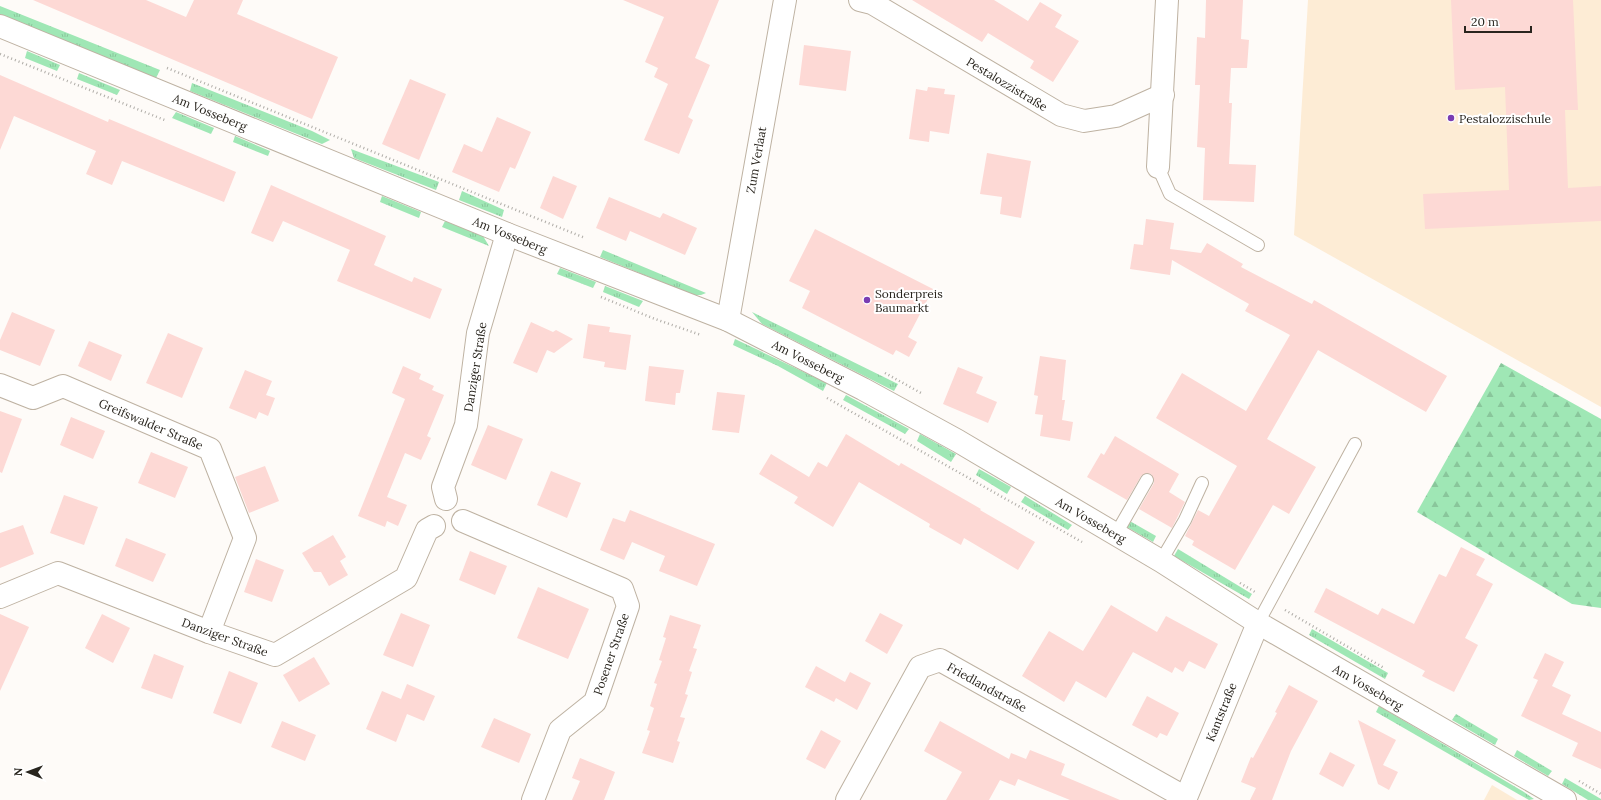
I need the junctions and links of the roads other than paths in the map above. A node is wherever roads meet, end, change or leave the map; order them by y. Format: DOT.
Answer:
graph roads {
  1 [pos="785,0"];
  2 [pos="860,0"];
  3 [pos="1167,0"];
  4 [pos="0,26"];
  5 [pos="1163,95"];
  6 [pos="1158,167"];
  7 [pos="507,234"];
  8 [pos="1258,245"];
  9 [pos="728,320"];
  10 [pos="0,385"];
  11 [pos="1355,444"];
  12 [pos="1147,480"];
  13 [pos="1202,483"];
  14 [pos="446,499"];
  15 [pos="463,521"];
  16 [pos="434,526"];
  17 [pos="1116,534"];
  18 [pos="1161,561"];
  19 [pos="0,596"];
  20 [pos="1258,623"];
  21 [pos="209,632"];
  22 [pos="1186,799"];
  23 [pos="534,800"];
  24 [pos="846,800"];
  25 [pos="1565,800"];
  1 -- 9 [label="street, Zum Verlaat"];
  2 -- 5 [label="street, Pestalozzistraße"];
  3 -- 5 [label="street"];
  4 -- 7 [label="street, Am Vosseberg"];
  5 -- 6 [label="street"];
  6 -- 8 [label="lane"];
  7 -- 9 [label="street, Am Vosseberg"];
  7 -- 14 [label="street, Danziger Straße"];
  9 -- 17 [label="street, Am Vosseberg"];
  10 -- 21 [label="street, Greifswalder Straße"];
  11 -- 20 [label="lane"];
  12 -- 17 [label="lane"];
  13 -- 18 [label="lane"];
  14 -- 15 [label="street"];
  14 -- 16 [label="street"];
  15 -- 16 [label="street"];
  15 -- 23 [label="street, Posener Straße"];
  16 -- 21 [label="street, Danziger Straße"];
  17 -- 18 [label="street, Am Vosseberg"];
  18 -- 20 [label="street, Am Vosseberg"];
  19 -- 21 [label="street, Danziger Straße"];
  20 -- 22 [label="street, Kantstraße"];
  20 -- 25 [label="street, Am Vosseberg"];
  22 -- 24 [label="street, Friedlandstraße"];
}
